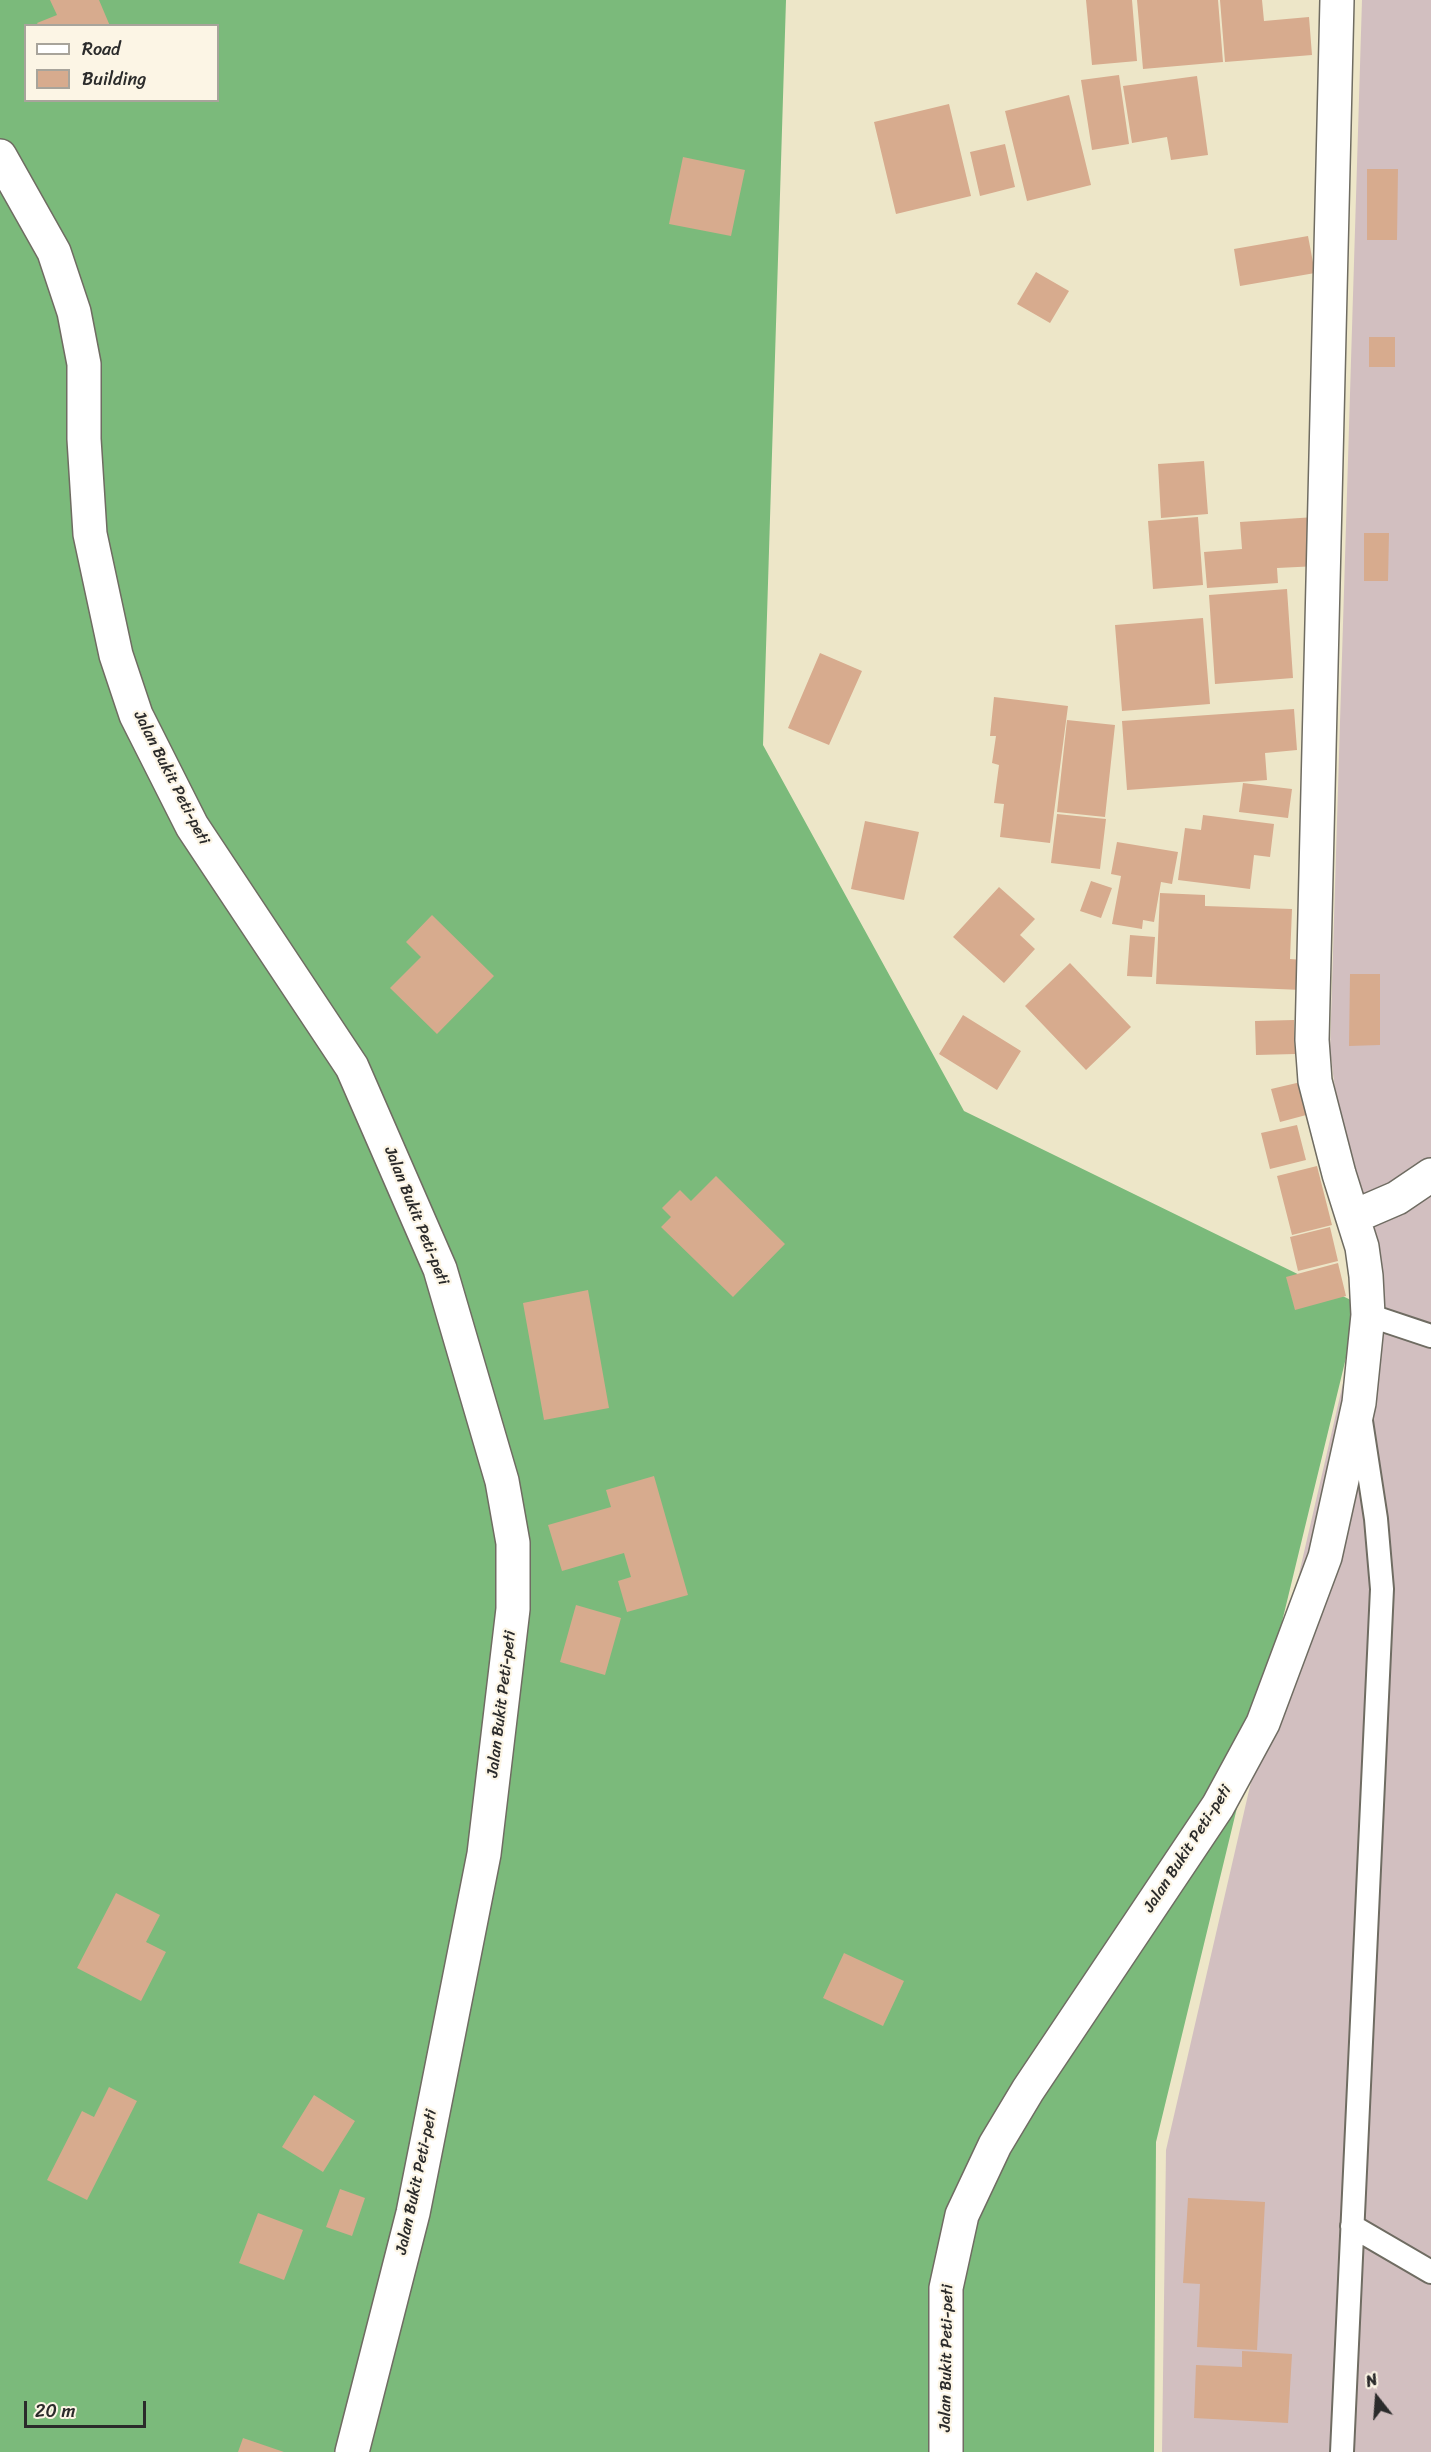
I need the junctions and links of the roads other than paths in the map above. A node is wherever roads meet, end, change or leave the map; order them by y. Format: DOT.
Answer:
graph roads {
  1 [pos="1337,0"];
  2 [pos="0,156"];
  3 [pos="1431,1175"];
  4 [pos="1353,1217"];
  5 [pos="1368,1315"];
  6 [pos="1431,1335"];
  7 [pos="1359,1403"];
  8 [pos="1352,2226"];
  9 [pos="1431,2272"];
  10 [pos="352,2452"];
  11 [pos="946,2452"];
  12 [pos="1342,2452"];
  1 -- 4 [label="street, Jalan Bukit Peti-peti"];
  2 -- 10 [label="street, Jalan Bukit Peti-peti"];
  3 -- 4 [label="street"];
  4 -- 5 [label="street, Jalan Bukit Peti-peti"];
  5 -- 6 [label="lane"];
  5 -- 7 [label="street, Jalan Bukit Peti-peti"];
  7 -- 8 [label="lane"];
  7 -- 11 [label="street, Jalan Bukit Peti-peti"];
  8 -- 9 [label="lane"];
  8 -- 12 [label="lane"];
}
